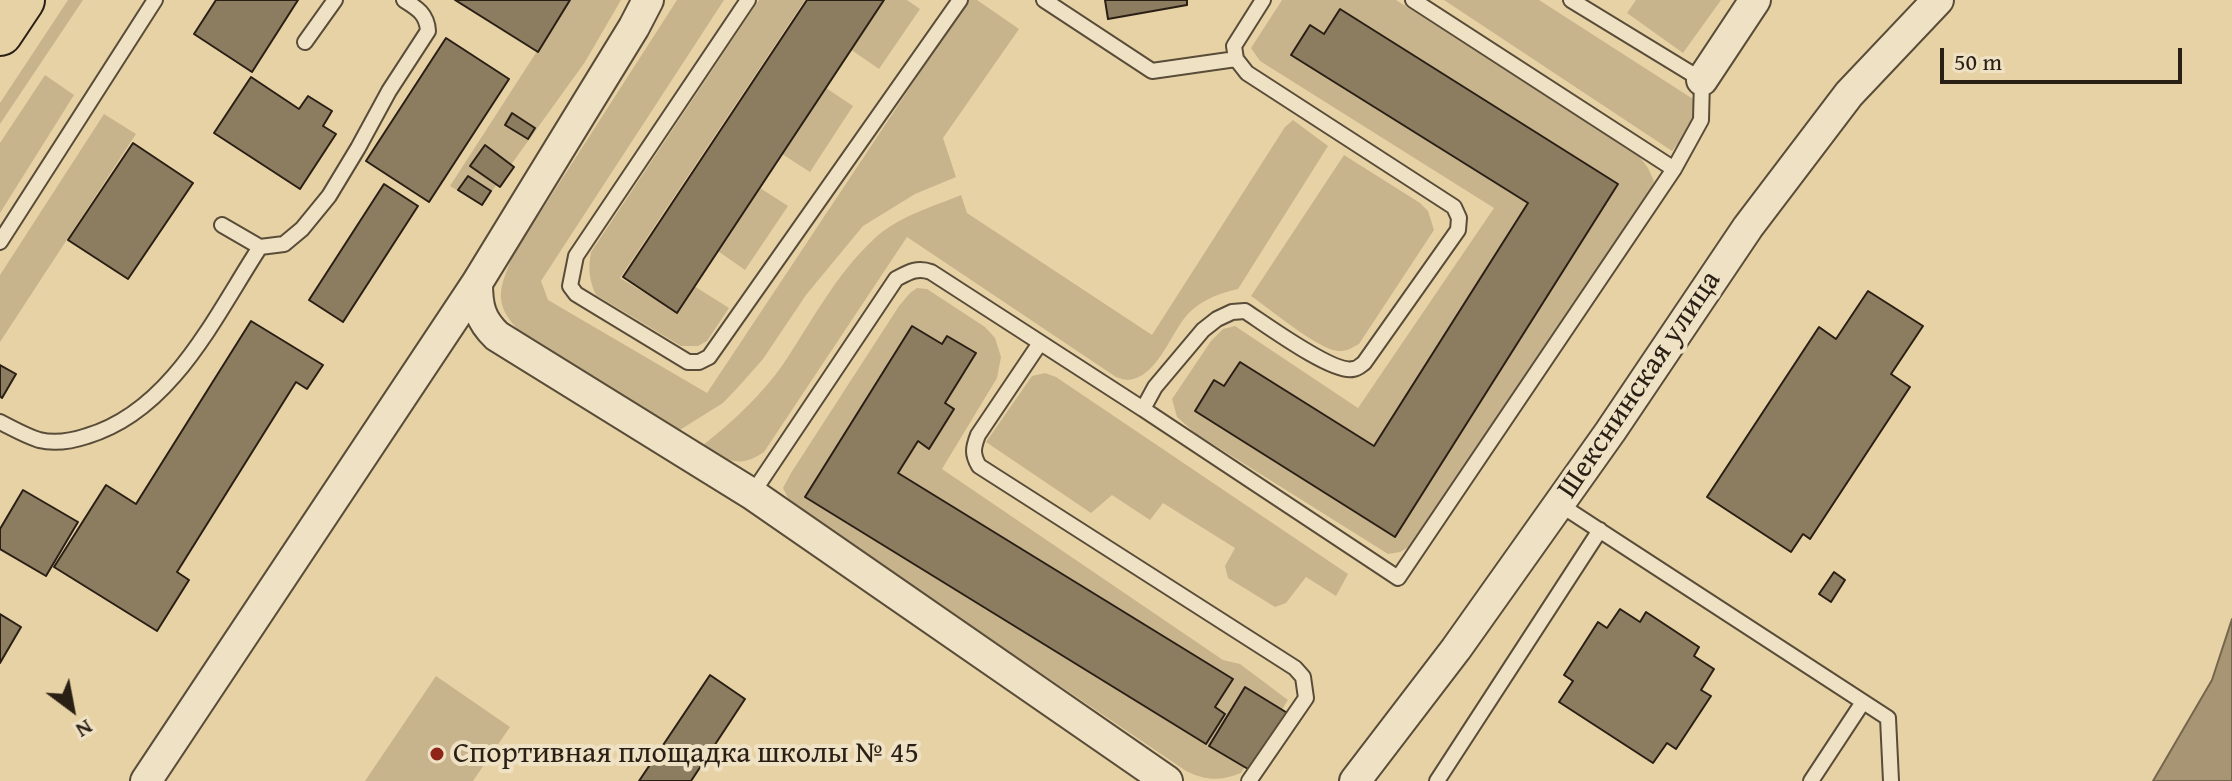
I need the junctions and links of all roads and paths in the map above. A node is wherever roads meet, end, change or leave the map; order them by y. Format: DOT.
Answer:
graph roads {
  1 [pos="22,0"];
  2 [pos="155,0"];
  3 [pos="335,0"];
  4 [pos="404,0"];
  5 [pos="648,0"];
  6 [pos="748,0"];
  7 [pos="960,0"];
  8 [pos="1044,0"];
  9 [pos="1263,0"];
  10 [pos="1413,0"];
  11 [pos="1571,0"];
  12 [pos="1755,0"];
  13 [pos="1938,0"];
  14 [pos="0,33"];
  15 [pos="305,42"];
  16 [pos="1236,59"];
  17 [pos="1702,80"];
  18 [pos="1674,169"];
  19 [pos="222,225"];
  20 [pos="0,242"];
  21 [pos="260,247"];
  22 [pos="477,283"];
  23 [pos="1040,343"];
  24 [pos="1143,409"];
  25 [pos="0,422"];
  26 [pos="752,494"];
  27 [pos="1559,504"];
  28 [pos="1600,530"];
  29 [pos="1863,702"];
  30 [pos="146,781"];
  31 [pos="1167,781"];
  32 [pos="1249,781"];
  33 [pos="1355,781"];
  34 [pos="1437,781"];
  35 [pos="1811,781"];
  36 [pos="1891,781"];
  1 -- 14 [label="highway"];
  2 -- 20 [label="lane"];
  3 -- 15 [label="lane"];
  4 -- 21 [label="lane"];
  5 -- 22 [label="street"];
  6 -- 7 [label="lane"];
  8 -- 16 [label="lane"];
  9 -- 16 [label="lane"];
  10 -- 18 [label="lane"];
  11 -- 17 [label="lane"];
  12 -- 17 [label="street"];
  13 -- 27 [label="street, Шекснинская улица"];
  16 -- 24 [label="lane"];
  17 -- 18 [label="lane"];
  18 -- 24 [label="lane"];
  19 -- 21 [label="lane"];
  21 -- 25 [label="lane"];
  22 -- 26 [label="street"];
  22 -- 30 [label="street"];
  23 -- 24 [label="lane"];
  23 -- 26 [label="lane"];
  23 -- 32 [label="lane"];
  26 -- 31 [label="street"];
  27 -- 28 [label="lane"];
  27 -- 33 [label="street, Шекснинская улица"];
  28 -- 29 [label="lane"];
  28 -- 34 [label="lane"];
  29 -- 35 [label="lane"];
  29 -- 36 [label="lane"];
}
